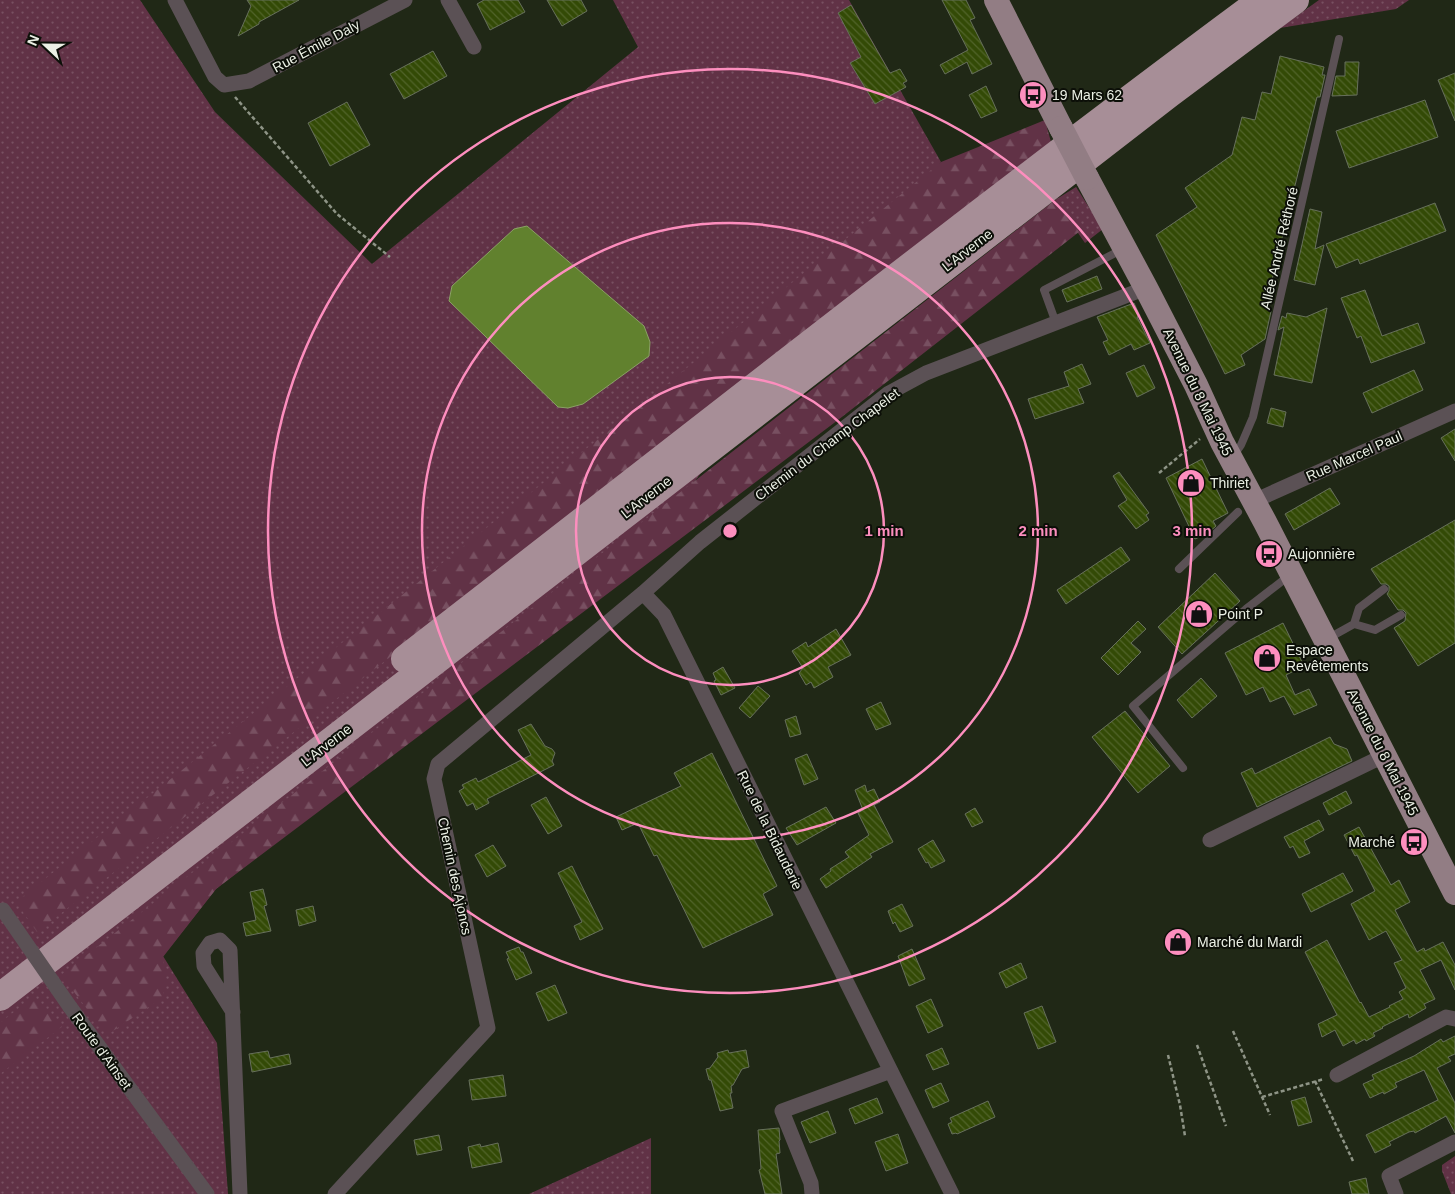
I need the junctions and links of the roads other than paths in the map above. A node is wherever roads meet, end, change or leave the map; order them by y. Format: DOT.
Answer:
graph roads {
  1 [pos="174,0"];
  2 [pos="405,0"];
  3 [pos="448,0"];
  4 [pos="996,0"];
  5 [pos="1262,0"];
  6 [pos="1295,0"];
  7 [pos="1340,39"];
  8 [pos="474,47"];
  9 [pos="1124,248"];
  10 [pos="1146,288"];
  11 [pos="1056,323"];
  12 [pos="1455,411"];
  13 [pos="1232,459"];
  14 [pos="1246,507"];
  15 [pos="1179,569"];
  16 [pos="1292,573"];
  17 [pos="1384,589"];
  18 [pos="643,593"];
  19 [pos="1401,615"];
  20 [pos="1354,624"];
  21 [pos="1325,640"];
  22 [pos="1385,756"];
  23 [pos="1184,768"];
  24 [pos="1210,840"];
  25 [pos="1451,879"];
  26 [pos="1,908"];
  27 [pos="0,974"];
  28 [pos="0,997"];
  29 [pos="233,1012"];
  30 [pos="1455,1019"];
  31 [pos="891,1071"];
  32 [pos="1337,1075"];
  33 [pos="1455,1142"];
  34 [pos="207,1194"];
  35 [pos="240,1194"];
  36 [pos="335,1194"];
  37 [pos="812,1194"];
  38 [pos="952,1194"];
  39 [pos="1396,1194"];
  1 -- 2 [label="street, Rue Émile Daly"];
  3 -- 8 [label="street"];
  4 -- 9 [label="main road, Avenue du 8 Mai 1945, bridge"];
  5 -- 27 [label="highway, L'Arverne"];
  6 -- 28 [label="highway, L'Arverne"];
  7 -- 13 [label="lane, Allée André Réthoré"];
  9 -- 10 [label="main road, Avenue du 8 Mai 1945"];
  9 -- 11 [label="lane"];
  10 -- 11 [label="street, Chemin du Champ Chapelet"];
  10 -- 13 [label="main road, Avenue du 8 Mai 1945"];
  11 -- 18 [label="street, Chemin du Champ Chapelet"];
  12 -- 14 [label="street, Rue Marcel Paul"];
  13 -- 14 [label="main road, Avenue du 8 Mai 1945"];
  14 -- 15 [label="lane"];
  14 -- 16 [label="main road, Avenue du 8 Mai 1945"];
  16 -- 21 [label="main road, Avenue du 8 Mai 1945"];
  16 -- 23 [label="lane"];
  17 -- 20 [label="lane"];
  18 -- 31 [label="street, Rue de la Bidauderie"];
  18 -- 36 [label="street, Chemin des Ajoncs"];
  19 -- 20 [label="lane"];
  20 -- 21 [label="lane"];
  21 -- 22 [label="main road, Avenue du 8 Mai 1945"];
  22 -- 24 [label="street"];
  22 -- 25 [label="main road, Avenue du 8 Mai 1945"];
  26 -- 34 [label="street, Route d'Ainset, bridge"];
  29 -- 35 [label="street"];
  30 -- 32 [label="street"];
  31 -- 37 [label="street"];
  31 -- 38 [label="street, Rue de la Bidauderie"];
  33 -- 39 [label="street"];
}
